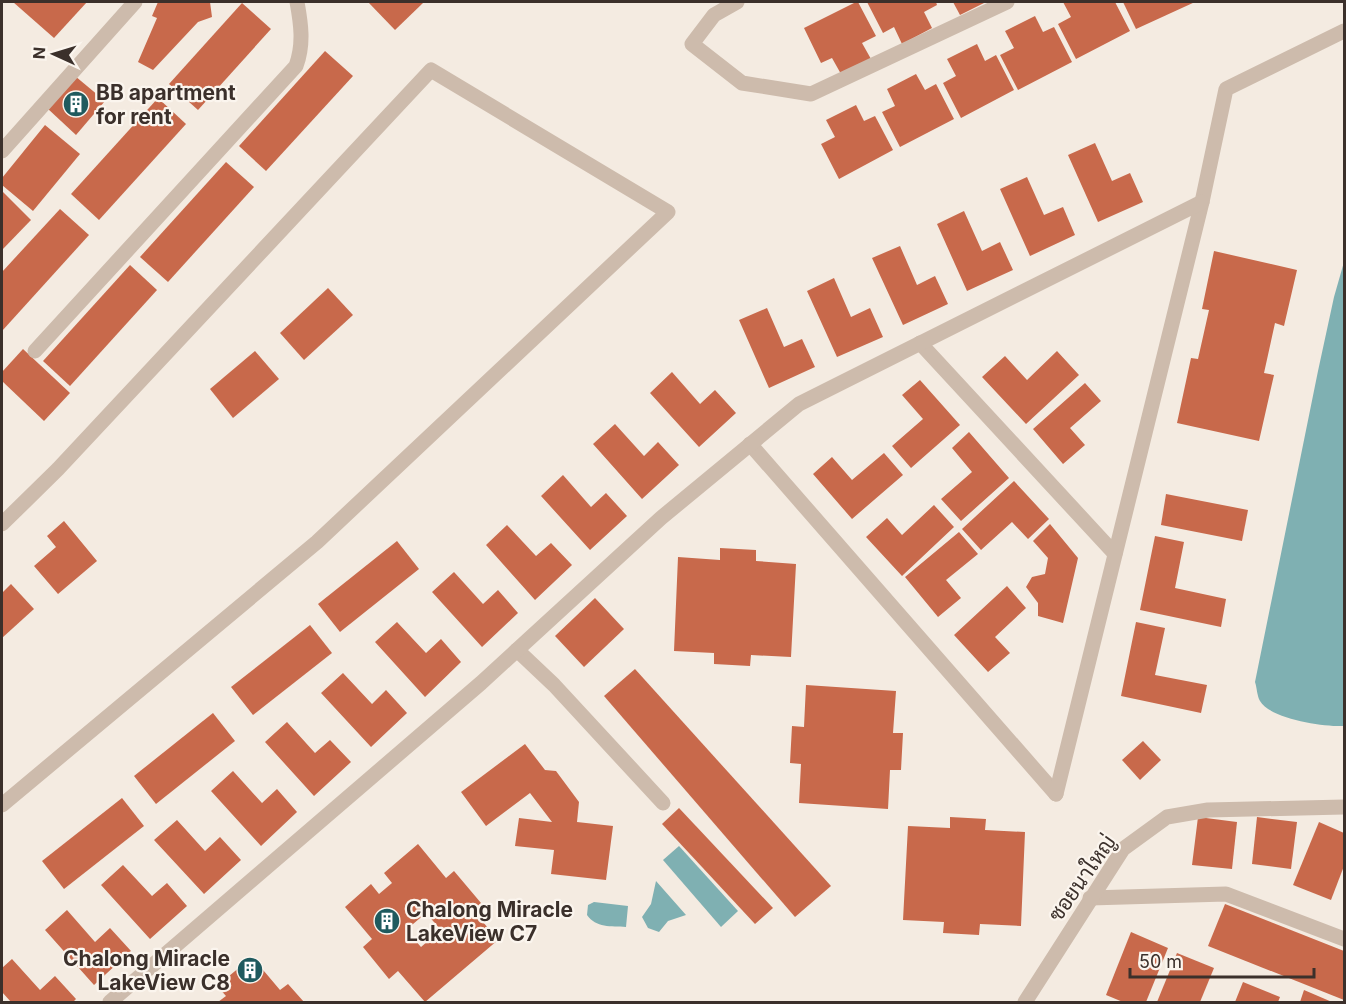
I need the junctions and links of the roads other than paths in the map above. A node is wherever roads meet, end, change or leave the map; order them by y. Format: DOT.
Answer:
graph roads {
  1 [pos="135,2"];
  2 [pos="297,2"];
  3 [pos="737,2"];
  4 [pos="1007,2"];
  5 [pos="1344,31"];
  6 [pos="2,151"];
  7 [pos="1202,202"];
  8 [pos="920,343"];
  9 [pos="35,351"];
  10 [pos="750,444"];
  11 [pos="2,524"];
  12 [pos="1115,554"];
  13 [pos="517,650"];
  14 [pos="663,803"];
  15 [pos="2,805"];
  16 [pos="1344,807"];
  17 [pos="1090,898"];
  18 [pos="1343,935"];
  19 [pos="110,1002"];
  20 [pos="1025,1002"];
  1 -- 6 [label="street"];
  2 -- 9 [label="street"];
  3 -- 4 [label="street"];
  5 -- 7 [label="street"];
  7 -- 8 [label="street"];
  7 -- 12 [label="street"];
  8 -- 10 [label="street"];
  8 -- 12 [label="street"];
  10 -- 12 [label="street"];
  10 -- 13 [label="street"];
  11 -- 15 [label="street"];
  13 -- 14 [label="street"];
  13 -- 19 [label="street"];
  16 -- 17 [label="street, ซอยนาใหญ่"];
  17 -- 18 [label="street"];
  17 -- 20 [label="street, ซอยนาใหญ่"];
}
